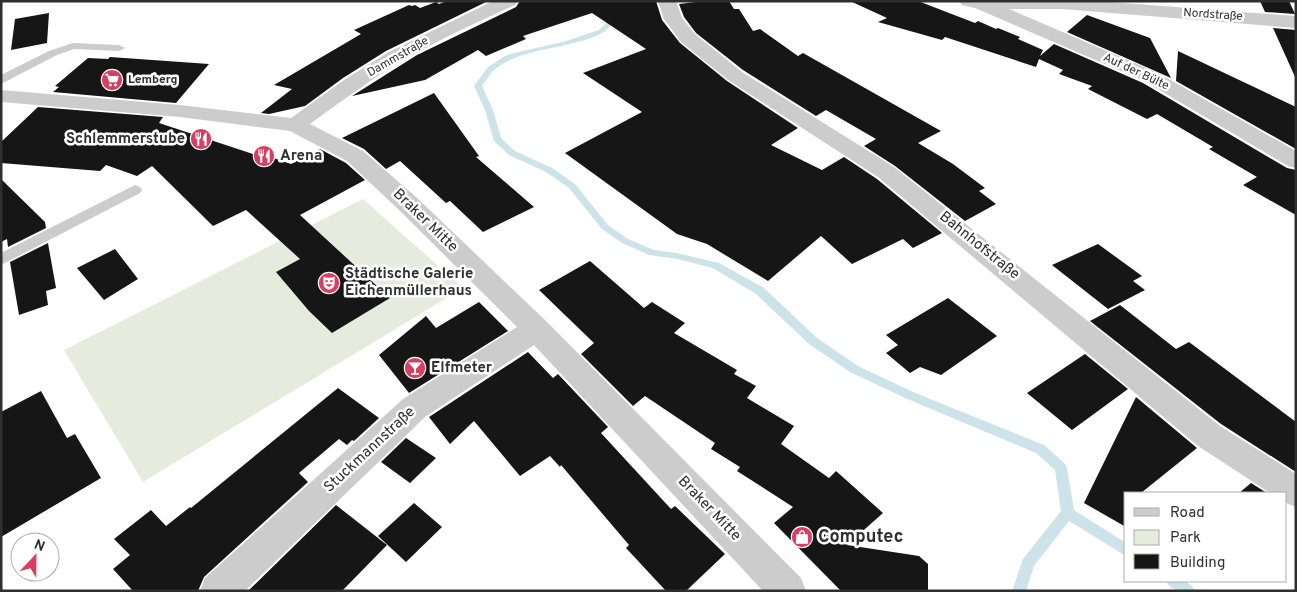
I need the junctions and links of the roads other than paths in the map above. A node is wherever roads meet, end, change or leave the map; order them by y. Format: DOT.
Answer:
graph roads {
  1 [pos="509,1"];
  2 [pos="667,1"];
  3 [pos="974,3"];
  4 [pos="1296,22"];
  5 [pos="119,48"];
  6 [pos="1,80"];
  7 [pos="1,96"];
  8 [pos="295,125"];
  9 [pos="1296,161"];
  10 [pos="135,190"];
  11 [pos="1,260"];
  12 [pos="536,329"];
  13 [pos="1296,492"];
  14 [pos="218,591"];
  15 [pos="788,591"];
  1 -- 8 [label="street, Dammstraße"];
  2 -- 13 [label="street, Bahnhofstraße"];
  3 -- 4 [label="street, Nordstraße"];
  3 -- 9 [label="street, Auf der Bülte"];
  5 -- 6 [label="lane"];
  7 -- 8 [label="street, Braker Mitte"];
  8 -- 12 [label="street, Braker Mitte"];
  10 -- 11 [label="lane"];
  12 -- 14 [label="street, Stuckmannstraße"];
  12 -- 15 [label="street, Braker Mitte"];
}
